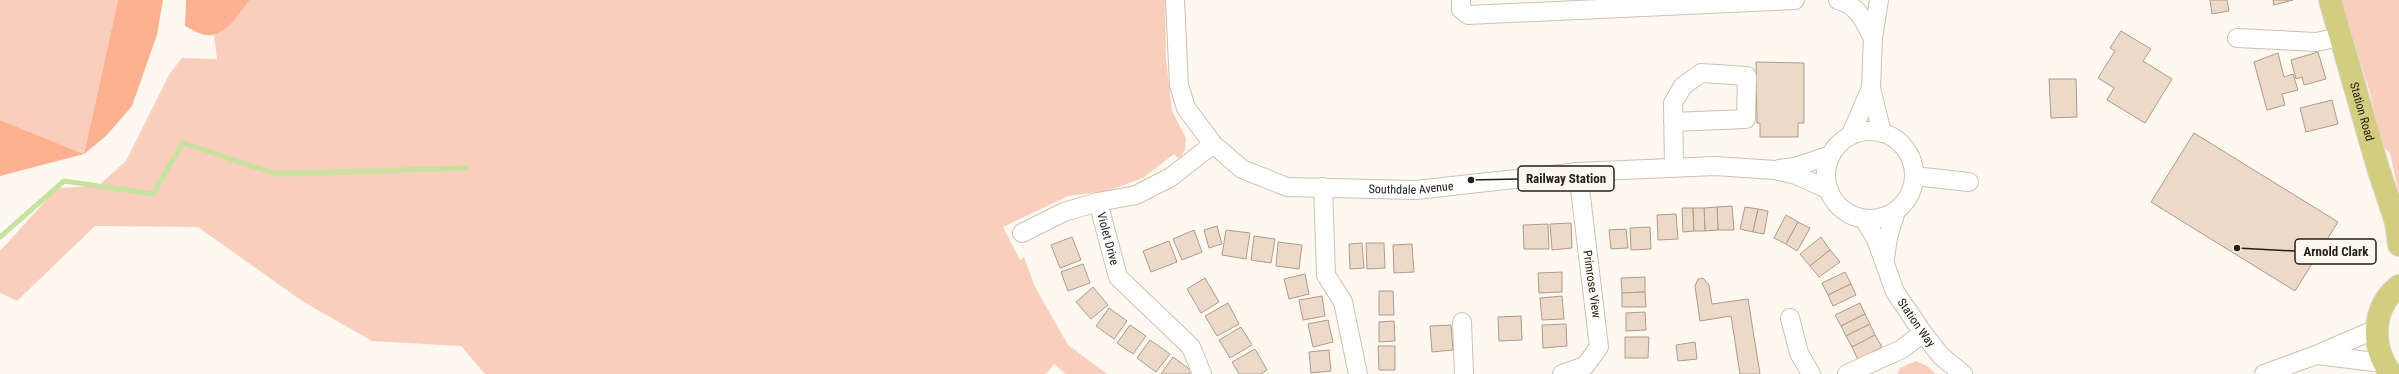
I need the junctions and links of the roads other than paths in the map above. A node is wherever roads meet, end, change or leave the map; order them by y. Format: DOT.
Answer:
graph roads {
  1 [pos="1175,0"];
  2 [pos="1461,0"];
  3 [pos="1795,0"];
  4 [pos="1838,0"];
  5 [pos="1879,0"];
  6 [pos="2330,0"];
  7 [pos="2340,37"];
  8 [pos="1873,38"];
  9 [pos="2237,38"];
  10 [pos="1871,88"];
  11 [pos="1673,122"];
  12 [pos="1882,133"];
  13 [pos="1850,136"];
  14 [pos="1213,144"];
  15 [pos="1831,155"];
  16 [pos="1674,166"];
  17 [pos="1775,170"];
  18 [pos="1578,172"];
  19 [pos="1914,176"];
  20 [pos="1969,182"];
  21 [pos="1322,187"];
  22 [pos="1828,190"];
  23 [pos="1098,202"];
  24 [pos="1896,211"];
  25 [pos="1864,219"];
  26 [pos="2398,224"];
  27 [pos="1022,233"];
  28 [pos="2399,245"];
  29 [pos="1885,262"];
  30 [pos="2398,283"];
  31 [pos="1790,318"];
  32 [pos="1462,322"];
  33 [pos="2376,328"];
  34 [pos="1922,333"];
  35 [pos="2316,355"];
  36 [pos="2387,368"];
  37 [pos="1202,374"];
  38 [pos="1358,374"];
  39 [pos="1464,374"];
  40 [pos="1562,374"];
  41 [pos="1811,374"];
  42 [pos="1847,374"];
  43 [pos="1963,374"];
  44 [pos="2264,374"];
  1 -- 14 [label="street, Southdale Avenue"];
  2 -- 3 [label="street"];
  4 -- 8 [label="street"];
  5 -- 8 [label="street"];
  6 -- 7 [label="main road, Station Road"];
  7 -- 9 [label="street"];
  7 -- 26 [label="main road, Station Road"];
  8 -- 10 [label="street"];
  10 -- 12 [label="street"];
  10 -- 13 [label="street"];
  11 -- 16 [label="street"];
  12 -- 13 [label="street"];
  12 -- 19 [label="street"];
  13 -- 15 [label="street"];
  14 -- 21 [label="street, Southdale Avenue"];
  14 -- 23 [label="street, Violet Drive"];
  15 -- 17 [label="street, Southdale Avenue"];
  15 -- 22 [label="street"];
  16 -- 17 [label="street, Southdale Avenue"];
  16 -- 18 [label="street, Southdale Avenue"];
  17 -- 22 [label="street, Southdale Avenue"];
  18 -- 21 [label="street, Southdale Avenue"];
  18 -- 40 [label="street, Primrose View"];
  19 -- 20 [label="street"];
  19 -- 24 [label="street"];
  21 -- 38 [label="street"];
  22 -- 25 [label="street"];
  23 -- 27 [label="street"];
  23 -- 37 [label="street, Violet Drive"];
  24 -- 25 [label="street"];
  24 -- 29 [label="street, Station Way"];
  25 -- 29 [label="street, Station Way"];
  26 -- 28 [label="main road, Station Road"];
  29 -- 34 [label="street, Station Way"];
  30 -- 33 [label="main road"];
  31 -- 41 [label="street"];
  32 -- 39 [label="street"];
  33 -- 35 [label="street"];
  33 -- 36 [label="main road"];
  34 -- 42 [label="street"];
  34 -- 43 [label="street, Station Way"];
  35 -- 36 [label="street"];
  35 -- 44 [label="street"];
}
